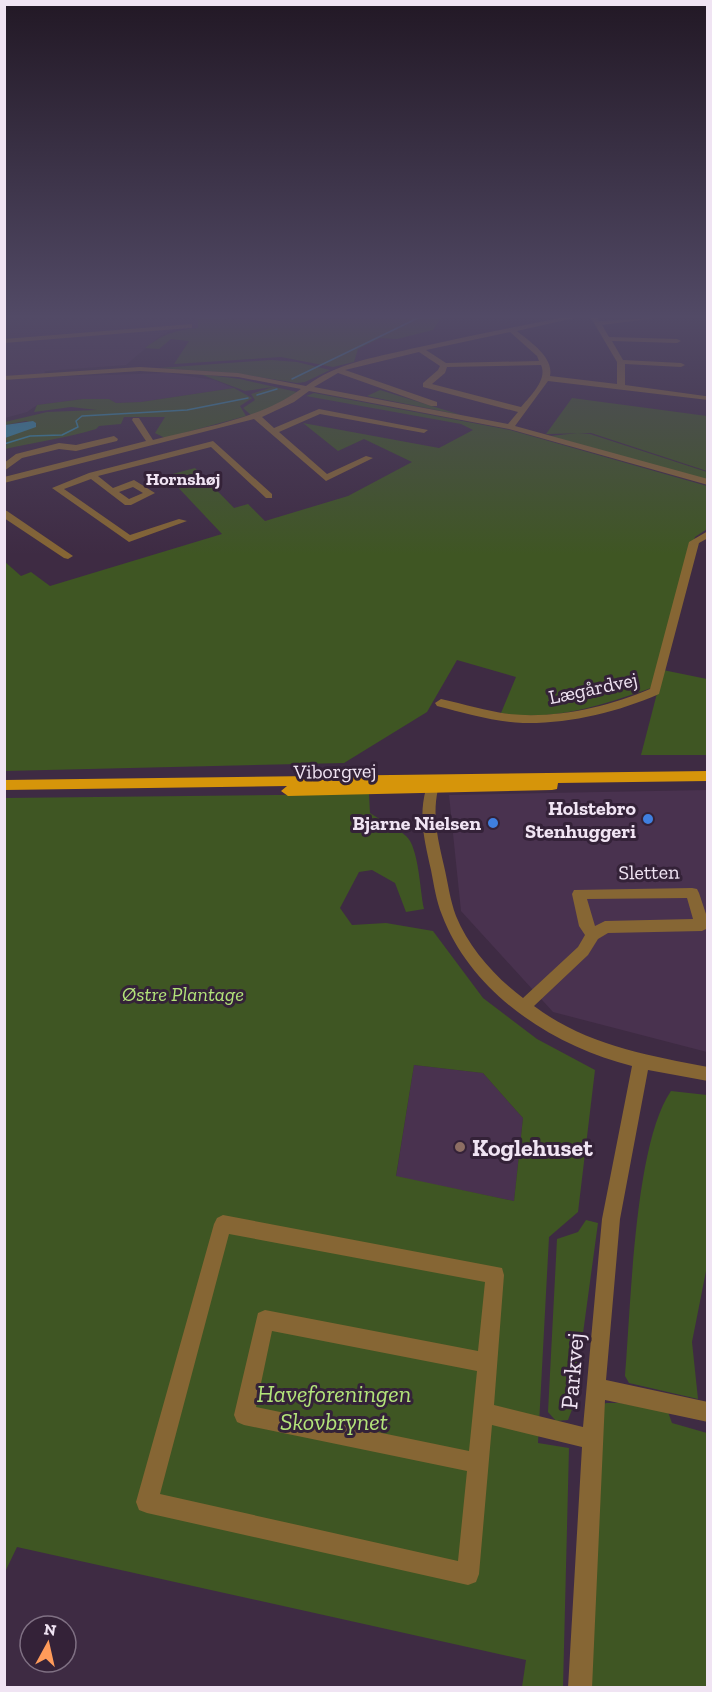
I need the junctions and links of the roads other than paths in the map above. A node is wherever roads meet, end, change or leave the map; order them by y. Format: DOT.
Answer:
graph roads {
  1 [pos="296,397"];
  2 [pos="357,397"];
  3 [pos="411,397"];
  4 [pos="470,397"];
  5 [pos="532,397"];
  6 [pos="697,397"];
  7 [pos="705,398"];
  8 [pos="521,411"];
  9 [pos="256,416"];
  10 [pos="136,420"];
  11 [pos="511,426"];
  12 [pos="424,430"];
  13 [pos="274,431"];
  14 [pos="114,439"];
  15 [pos="151,443"];
  16 [pos="133,447"];
  17 [pos="76,448"];
  18 [pos="369,458"];
  19 [pos="85,460"];
  20 [pos="147,461"];
  21 [pos="4,468"];
  22 [pos="92,475"];
  23 [pos="4,480"];
  24 [pos="708,482"];
  25 [pos="112,492"];
  26 [pos="269,496"];
  27 [pos="4,513"];
  28 [pos="182,521"];
  29 [pos="708,534"];
  30 [pos="68,556"];
  31 [pos="441,703"];
  32 [pos="525,776"];
  33 [pos="665,776"];
  34 [pos="708,776"];
  35 [pos="4,785"];
  36 [pos="294,786"];
  37 [pos="430,791"];
  38 [pos="4,795"];
  39 [pos="593,935"];
  40 [pos="523,1007"];
  41 [pos="641,1062"];
  42 [pos="708,1074"];
  43 [pos="487,1363"];
  44 [pos="596,1388"];
  45 [pos="708,1412"];
  46 [pos="483,1413"];
  47 [pos="592,1440"];
  48 [pos="478,1463"];
  49 [pos="580,1688"];
  1 -- 9 [label="street"];
  2 -- 11 [label="street"];
  3 -- 11 [label="street"];
  4 -- 8 [label="street"];
  5 -- 8 [label="street"];
  6 -- 7 [label="street"];
  8 -- 11 [label="street"];
  9 -- 13 [label="street"];
  9 -- 15 [label="street"];
  10 -- 15 [label="street"];
  11 -- 24 [label="street"];
  12 -- 13 [label="street"];
  13 -- 18 [label="street"];
  14 -- 17 [label="street"];
  15 -- 16 [label="street"];
  16 -- 19 [label="street"];
  16 -- 20 [label="street"];
  17 -- 19 [label="street"];
  17 -- 21 [label="street"];
  19 -- 23 [label="street"];
  20 -- 22 [label="street"];
  20 -- 26 [label="street"];
  22 -- 25 [label="street"];
  22 -- 28 [label="street"];
  27 -- 30 [label="street"];
  29 -- 31 [label="street, Lægårdvej"];
  32 -- 33 [label="main road, Viborgvej"];
  32 -- 36 [label="main road, Viborgvej"];
  32 -- 37 [label="main road"];
  33 -- 34 [label="main road, Viborgvej"];
  33 -- 37 [label="main road, Viborgvej"];
  35 -- 36 [label="main road, Viborgvej"];
  36 -- 37 [label="main road"];
  36 -- 38 [label="main road, Viborgvej"];
  37 -- 40 [label="street"];
  39 -- 39 [label="street, Sletten"];
  39 -- 40 [label="street"];
  40 -- 41 [label="street"];
  41 -- 42 [label="street"];
  41 -- 44 [label="street, Parkvej"];
  43 -- 46 [label="street"];
  43 -- 48 [label="street"];
  43 -- 48 [label="street"];
  44 -- 45 [label="street"];
  44 -- 47 [label="street, Parkvej"];
  46 -- 47 [label="street"];
  46 -- 48 [label="street"];
  47 -- 49 [label="street, Parkvej"];
}
